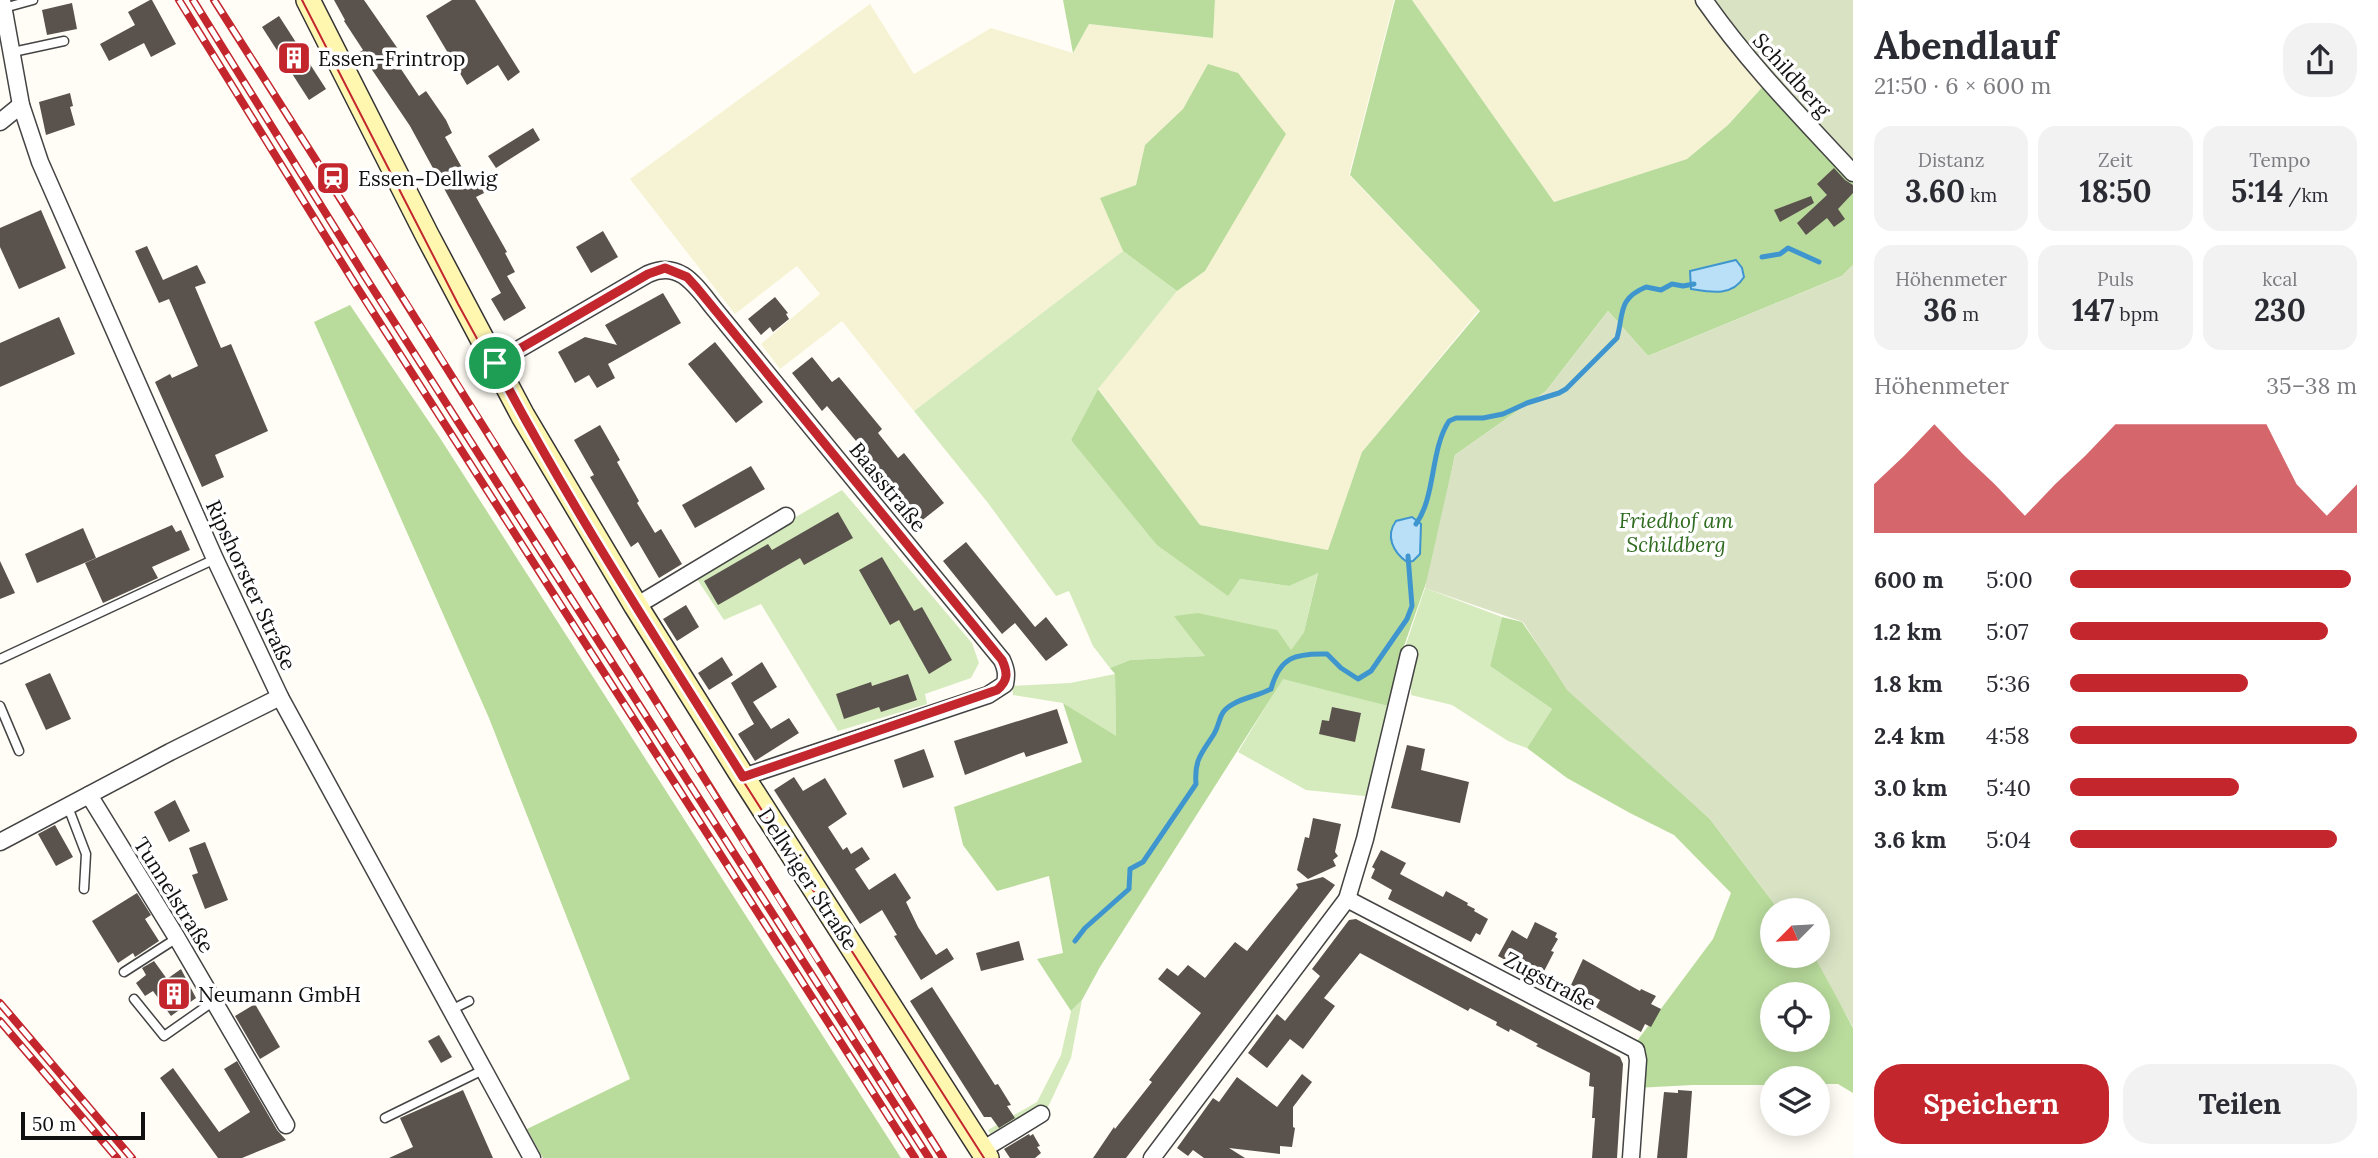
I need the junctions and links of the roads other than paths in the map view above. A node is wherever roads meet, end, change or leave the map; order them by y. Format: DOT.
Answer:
graph roads {
  1 [pos="33,0"];
  2 [pos="308,0"];
  3 [pos="1704,0"];
  4 [pos="3,4"];
  5 [pos="64,41"];
  6 [pos="13,52"];
  7 [pos="21,105"];
  8 [pos="0,122"];
  9 [pos="1853,173"];
  10 [pos="495,363"];
  11 [pos="786,516"];
  12 [pos="215,559"];
  13 [pos="636,606"];
  14 [pos="1409,654"];
  15 [pos="0,659"];
  16 [pos="280,697"];
  17 [pos="0,706"];
  18 [pos="19,751"];
  19 [pos="743,777"];
  20 [pos="89,796"];
  21 [pos="68,807"];
  22 [pos="0,842"];
  23 [pos="84,890"];
  24 [pos="1348,899"];
  25 [pos="177,939"];
  26 [pos="124,972"];
  27 [pos="134,999"];
  28 [pos="214,1001"];
  29 [pos="469,1001"];
  30 [pos="451,1010"];
  31 [pos="484,1070"];
  32 [pos="1041,1114"];
  33 [pos="385,1118"];
  34 [pos="286,1125"];
  35 [pos="985,1154"];
  36 [pos="532,1158"];
  37 [pos="1152,1158"];
  38 [pos="1631,1158"];
  1 -- 4 [label="lane"];
  2 -- 10 [label="main road, Dellwiger Straße"];
  3 -- 9 [label="street, Schildberg"];
  4 -- 6 [label="street, Ripshorster Straße"];
  5 -- 6 [label="lane"];
  6 -- 7 [label="street, Ripshorster Straße"];
  7 -- 8 [label="street"];
  7 -- 12 [label="street, Ripshorster Straße"];
  10 -- 13 [label="main road, Dellwiger Straße"];
  10 -- 19 [label="street, Baasstraße"];
  11 -- 13 [label="street"];
  12 -- 15 [label="lane"];
  12 -- 16 [label="street, Ripshorster Straße"];
  13 -- 19 [label="main road, Dellwiger Straße"];
  14 -- 24 [label="street"];
  16 -- 20 [label="street"];
  16 -- 30 [label="street, Ripshorster Straße"];
  17 -- 18 [label="lane"];
  19 -- 35 [label="main road, Dellwiger Straße"];
  20 -- 21 [label="street"];
  20 -- 25 [label="street, Tunnelstraße"];
  21 -- 22 [label="street"];
  21 -- 23 [label="lane"];
  24 -- 37 [label="street"];
  24 -- 38 [label="street, Zugstraße"];
  25 -- 26 [label="lane"];
  25 -- 28 [label="street, Tunnelstraße"];
  27 -- 28 [label="lane"];
  28 -- 34 [label="street, Tunnelstraße"];
  29 -- 30 [label="lane"];
  30 -- 31 [label="street, Ripshorster Straße"];
  31 -- 33 [label="lane"];
  31 -- 36 [label="street, Ripshorster Straße"];
  32 -- 35 [label="street, Dellwiger Straße"];
}
